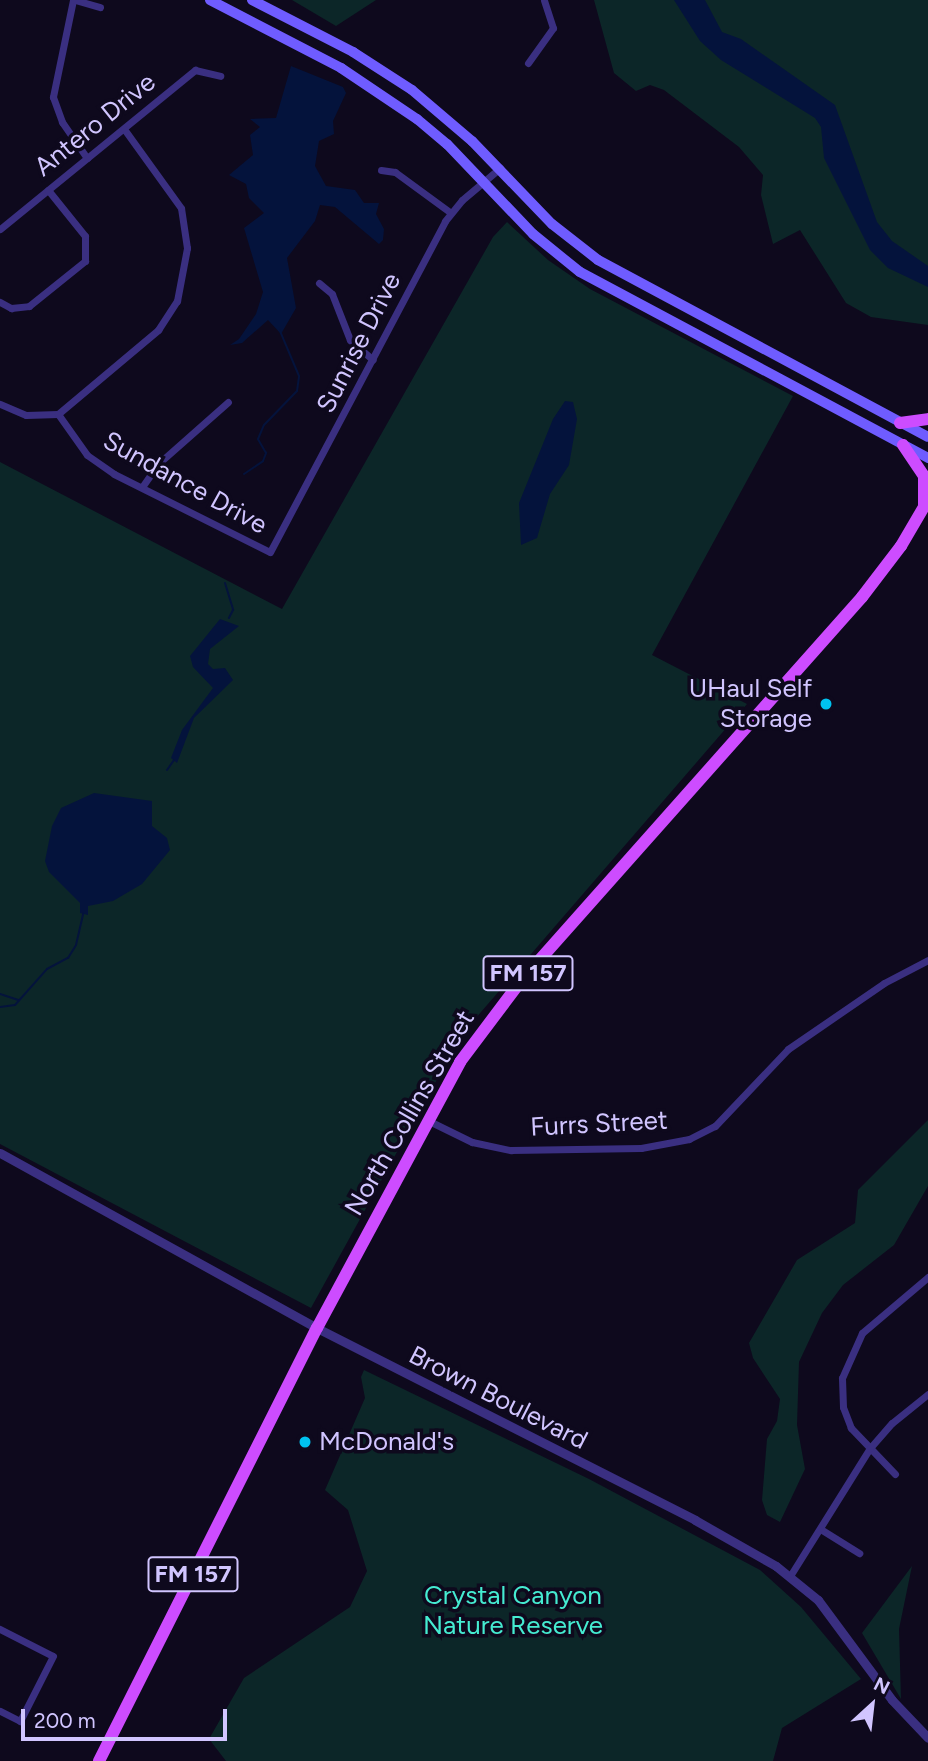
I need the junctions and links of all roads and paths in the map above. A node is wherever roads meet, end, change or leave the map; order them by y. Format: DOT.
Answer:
graph roads {
  1 [pos="74,0"];
  2 [pos="210,0"];
  3 [pos="252,0"];
  4 [pos="544,0"];
  5 [pos="100,7"];
  6 [pos="528,63"];
  7 [pos="220,76"];
  8 [pos="124,129"];
  9 [pos="88,158"];
  10 [pos="500,168"];
  11 [pos="382,170"];
  12 [pos="484,181"];
  13 [pos="48,190"];
  14 [pos="451,214"];
  15 [pos="0,229"];
  16 [pos="319,283"];
  17 [pos="0,302"];
  18 [pos="373,360"];
  19 [pos="810,374"];
  20 [pos="801,391"];
  21 [pos="228,402"];
  22 [pos="0,404"];
  23 [pos="58,414"];
  24 [pos="928,419"];
  25 [pos="900,422"];
  26 [pos="928,437"];
  27 [pos="903,445"];
  28 [pos="928,458"];
  29 [pos="142,487"];
  30 [pos="926,506"];
  31 [pos="271,551"];
  32 [pos="928,960"];
  33 [pos="426,1119"];
  34 [pos="0,1153"];
  35 [pos="928,1277"];
  36 [pos="317,1328"];
  37 [pos="928,1394"];
  38 [pos="870,1448"];
  39 [pos="895,1474"];
  40 [pos="822,1530"];
  41 [pos="859,1553"];
  42 [pos="790,1576"];
  43 [pos="0,1629"];
  44 [pos="0,1711"];
  45 [pos="928,1738"];
  46 [pos="99,1761"];
  1 -- 5 [label="street"];
  1 -- 9 [label="street"];
  2 -- 12 [label="main road"];
  3 -- 10 [label="main road"];
  4 -- 6 [label="street"];
  7 -- 8 [label="street, Antero Drive"];
  8 -- 9 [label="street, Antero Drive"];
  8 -- 23 [label="street"];
  9 -- 13 [label="street, Antero Drive"];
  10 -- 12 [label="street, Sunrise Drive"];
  10 -- 19 [label="main road"];
  11 -- 14 [label="street"];
  12 -- 14 [label="street, Sunrise Drive"];
  12 -- 20 [label="main road"];
  13 -- 15 [label="street, Antero Drive"];
  13 -- 17 [label="street"];
  14 -- 18 [label="street, Sunrise Drive"];
  16 -- 18 [label="street"];
  18 -- 31 [label="street, Sunrise Drive"];
  19 -- 20 [label="main road"];
  19 -- 25 [label="main road"];
  20 -- 27 [label="main road"];
  21 -- 29 [label="street"];
  22 -- 23 [label="street"];
  23 -- 29 [label="street, Sundance Drive"];
  24 -- 25 [label="main road"];
  25 -- 26 [label="main road"];
  27 -- 28 [label="main road"];
  27 -- 30 [label="main road"];
  29 -- 31 [label="street, Sundance Drive"];
  30 -- 33 [label="main road, North Collins Street / FM 157"];
  32 -- 33 [label="street, Furrs Street"];
  33 -- 36 [label="main road, North Collins Street / FM 157"];
  34 -- 36 [label="street, Brown Boulevard"];
  35 -- 38 [label="street"];
  36 -- 42 [label="street, Brown Boulevard"];
  36 -- 46 [label="main road, North Collins Street / FM 157"];
  37 -- 38 [label="street"];
  38 -- 39 [label="street"];
  38 -- 40 [label="street"];
  40 -- 41 [label="street"];
  40 -- 42 [label="street"];
  42 -- 45 [label="street, Brown Boulevard"];
  43 -- 44 [label="street"];
}
